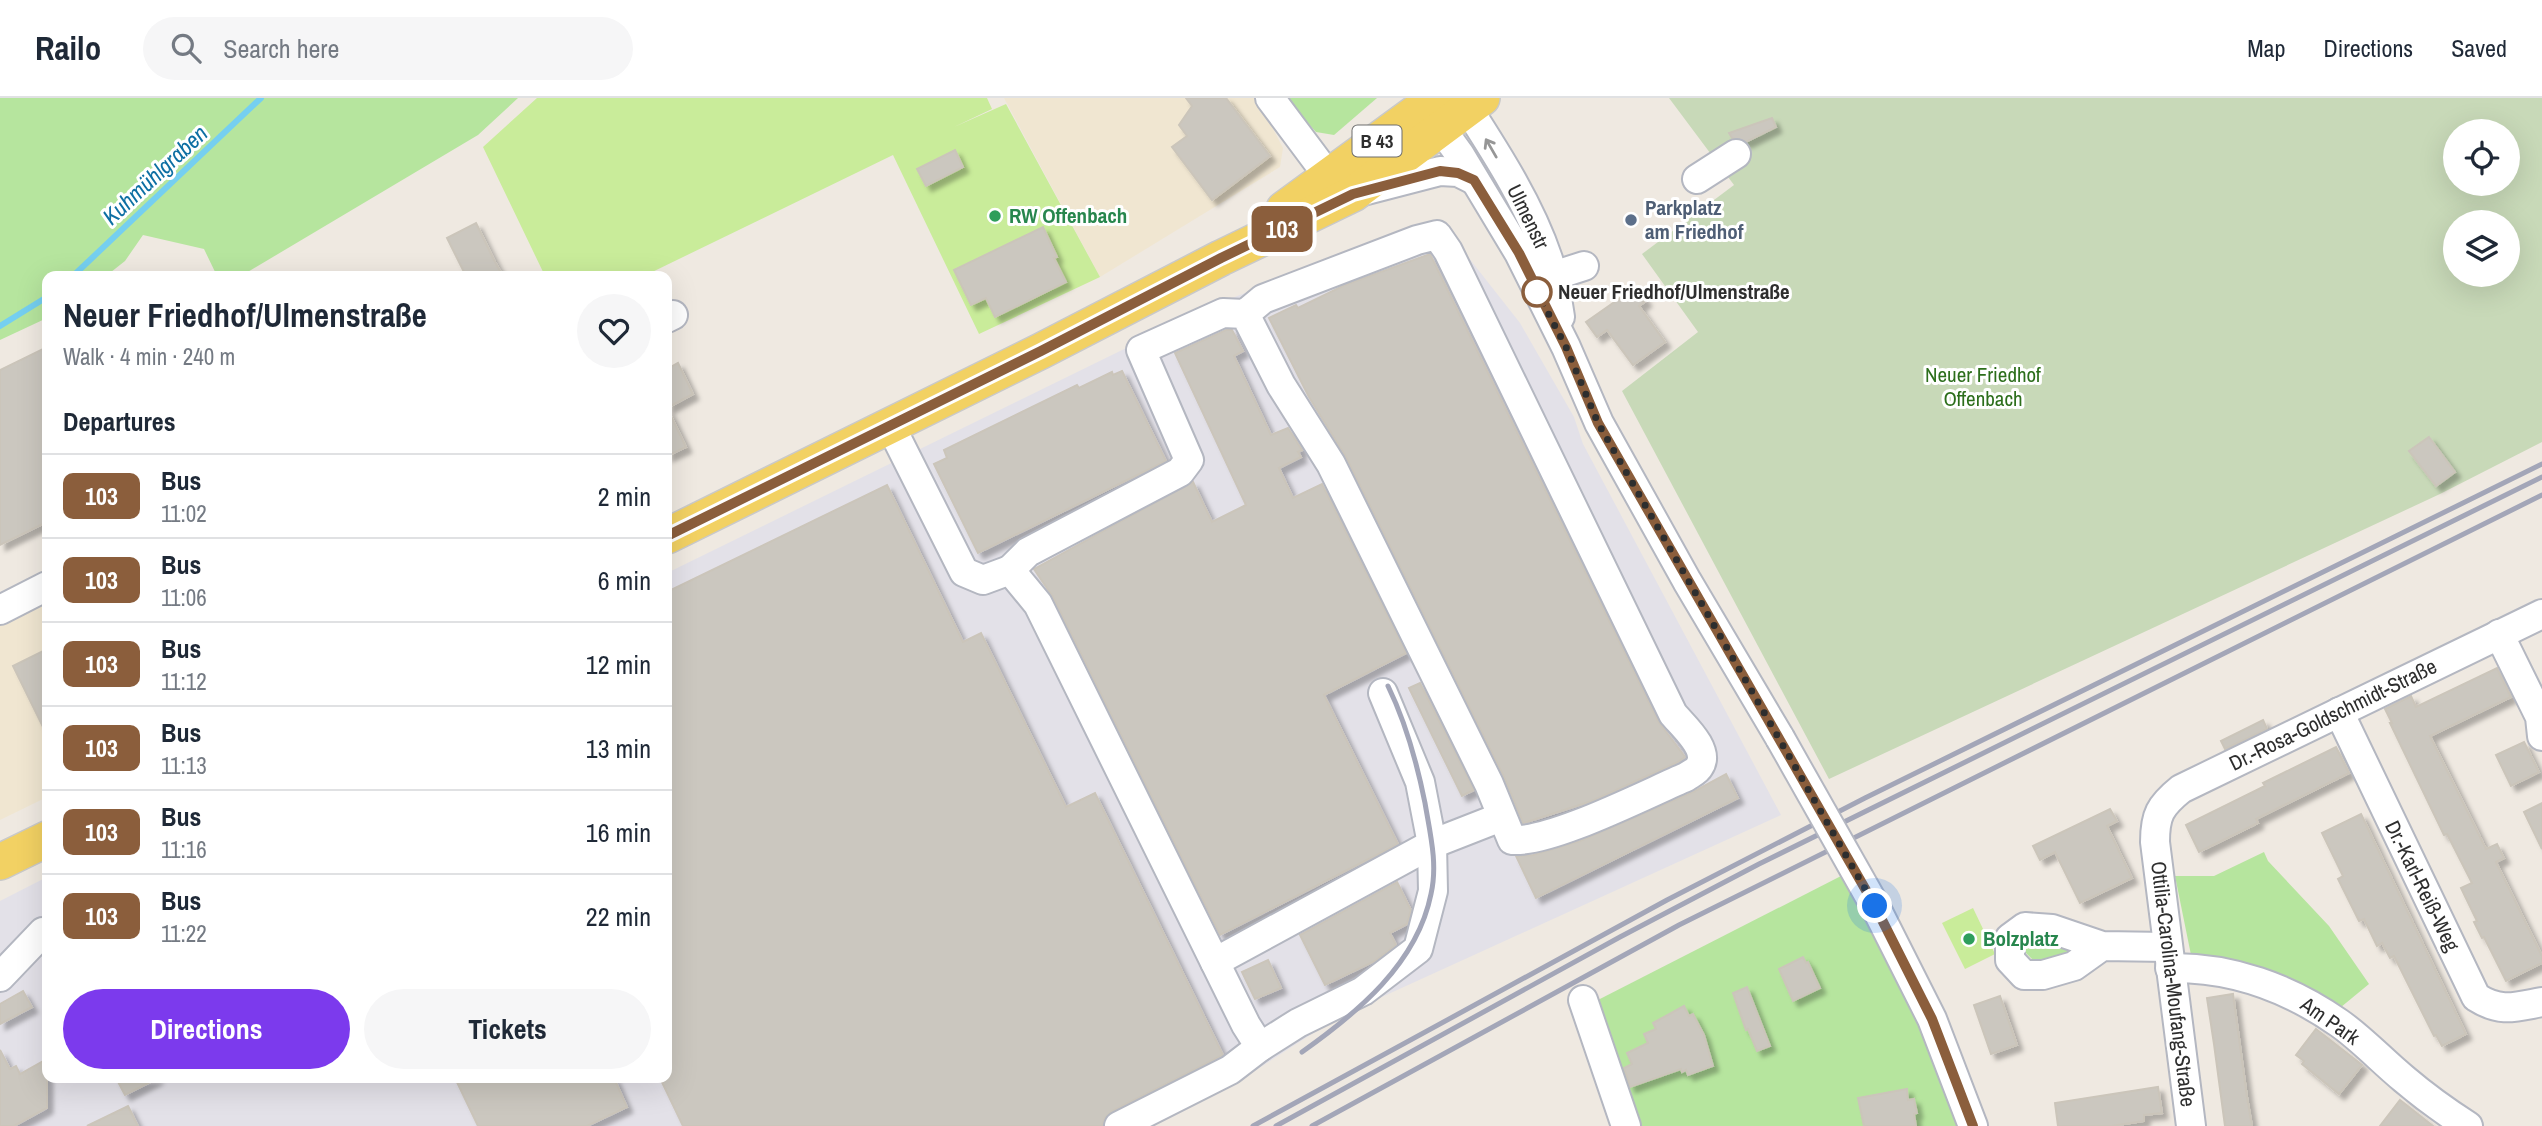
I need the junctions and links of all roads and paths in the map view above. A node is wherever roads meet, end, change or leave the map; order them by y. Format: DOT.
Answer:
graph roads {
  1 [pos="1270,98"];
  2 [pos="1452,106"];
  3 [pos="1736,154"];
  4 [pos="1697,179"];
  5 [pos="1474,180"];
  6 [pos="1341,185"];
  7 [pos="1519,253"];
  8 [pos="1584,266"];
  9 [pos="1553,276"];
  10 [pos="1245,314"];
  11 [pos="1566,347"];
  12 [pos="890,425"];
  13 [pos="672,534"];
  14 [pos="1010,570"];
  15 [pos="42,589"];
  16 [pos="0,610"];
  17 [pos="2542,614"];
  18 [pos="2499,634"];
  19 [pos="1383,693"];
  20 [pos="2339,712"];
  21 [pos="2542,736"];
  22 [pos="1501,817"];
  23 [pos="42,841"];
  24 [pos="2155,842"];
  25 [pos="1432,844"];
  26 [pos="0,862"];
  27 [pos="42,933"];
  28 [pos="2102,946"];
  29 [pos="2168,957"];
  30 [pos="1215,962"];
  31 [pos="0,977"];
  32 [pos="1583,1000"];
  33 [pos="2542,1002"];
  34 [pos="1260,1047"];
  35 [pos="1119,1126"];
  36 [pos="1626,1126"];
  37 [pos="1973,1126"];
  38 [pos="2191,1126"];
  39 [pos="2468,1126"];
  1 -- 6 [label="street"];
  2 -- 5 [label="street"];
  2 -- 6 [label="main road, B 43"];
  9 -- 2 [label="street, Ulmenstr, one-way"];
  3 -- 4 [label="street"];
  5 -- 6 [label="street"];
  5 -- 7 [label="street"];
  6 -- 12 [label="main road, B 43"];
  7 -- 9 [label="street"];
  7 -- 11 [label="street"];
  8 -- 9 [label="street"];
  9 -- 11 [label="street, Ulmenstr"];
  10 -- 14 [label="street"];
  10 -- 22 [label="street"];
  10 -- 22 [label="street"];
  11 -- 37 [label="street, bridge"];
  12 -- 13 [label="main road, B 43"];
  12 -- 14 [label="street"];
  14 -- 30 [label="street"];
  15 -- 16 [label="street"];
  17 -- 18 [label="street, Dr.-Rosa-Goldschmidt-Straße"];
  18 -- 20 [label="street, Dr.-Rosa-Goldschmidt-Straße"];
  18 -- 21 [label="street"];
  19 -- 25 [label="street"];
  20 -- 24 [label="street, Dr.-Rosa-Goldschmidt-Straße"];
  20 -- 33 [label="street, Dr.-Karl-Reiß-Weg"];
  22 -- 25 [label="street"];
  23 -- 26 [label="main road"];
  24 -- 29 [label="street, Ottilia-Carolina-Moufang-Straße"];
  25 -- 30 [label="street"];
  25 -- 34 [label="street"];
  27 -- 31 [label="street"];
  28 -- 29 [label="street, Am Park"];
  29 -- 38 [label="street, Ottilia-Carolina-Moufang-Straße"];
  29 -- 39 [label="street, Am Park"];
  30 -- 34 [label="street"];
  32 -- 36 [label="street"];
  34 -- 35 [label="street"];
}
